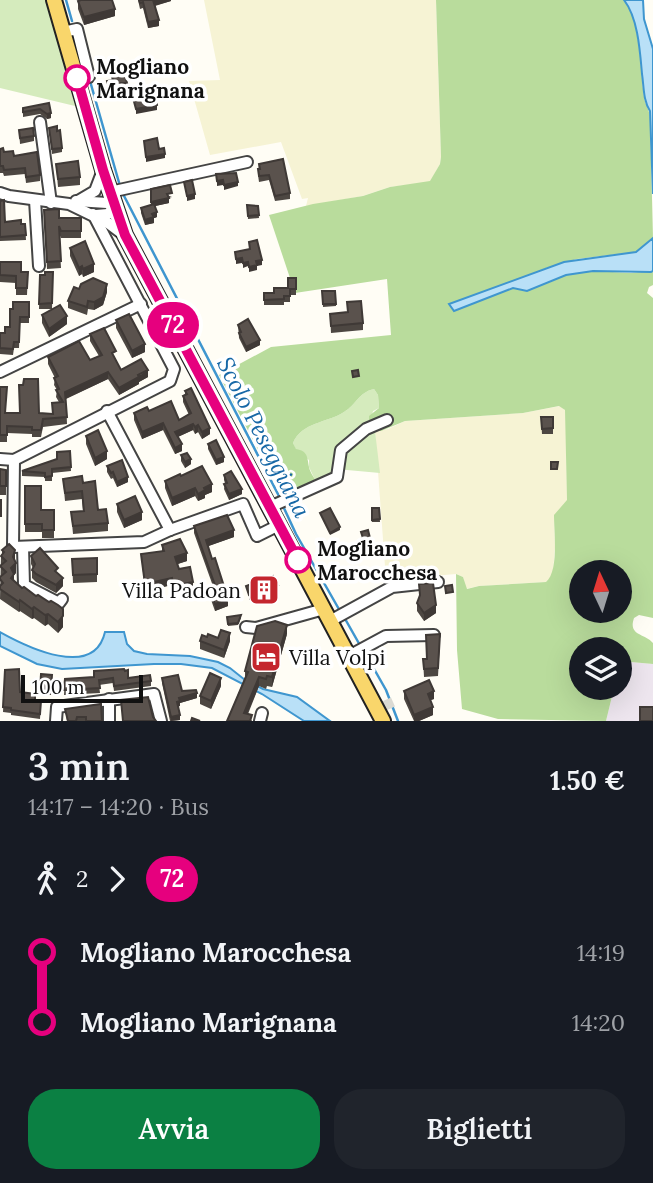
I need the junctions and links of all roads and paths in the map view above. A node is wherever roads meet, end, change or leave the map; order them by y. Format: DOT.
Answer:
graph roads {
  1 [pos="54,0"];
  2 [pos="40,122"];
  3 [pos="247,162"];
  4 [pos="103,170"];
  5 [pos="117,190"];
  6 [pos="0,193"];
  7 [pos="35,200"];
  8 [pos="51,203"];
  9 [pos="73,203"];
  10 [pos="114,207"];
  11 [pos="93,215"];
  12 [pos="125,235"];
  13 [pos="40,266"];
  14 [pos="141,304"];
  15 [pos="0,372"];
  16 [pos="107,411"];
  17 [pos="387,420"];
  18 [pos="0,459"];
  19 [pos="14,460"];
  20 [pos="277,504"];
  21 [pos="275,527"];
  22 [pos="170,530"];
  23 [pos="18,547"];
  24 [pos="438,582"];
  25 [pos="62,600"];
  26 [pos="335,615"];
  27 [pos="246,627"];
  28 [pos="435,635"];
  29 [pos="358,651"];
  30 [pos="108,699"];
  31 [pos="382,712"];
  32 [pos="56,721"];
  33 [pos="108,721"];
  34 [pos="161,721"];
  1 -- 4 [label="main road"];
  2 -- 8 [label="street"];
  3 -- 5 [label="street"];
  4 -- 5 [label="main road"];
  4 -- 9 [label="street"];
  5 -- 10 [label="main road"];
  6 -- 7 [label="street"];
  7 -- 8 [label="street"];
  7 -- 13 [label="street"];
  8 -- 9 [label="street"];
  9 -- 10 [label="street"];
  9 -- 11 [label="street"];
  10 -- 11 [label="street"];
  10 -- 12 [label="main road"];
  11 -- 12 [label="street"];
  11 -- 14 [label="street"];
  12 -- 20 [label="main road"];
  14 -- 15 [label="street"];
  14 -- 16 [label="street"];
  16 -- 19 [label="street"];
  16 -- 22 [label="street"];
  17 -- 20 [label="street"];
  18 -- 19 [label="street"];
  19 -- 23 [label="street"];
  20 -- 21 [label="main road"];
  21 -- 22 [label="street"];
  21 -- 26 [label="main road"];
  22 -- 23 [label="street"];
  23 -- 25 [label="street"];
  24 -- 26 [label="street"];
  26 -- 27 [label="street"];
  26 -- 29 [label="main road"];
  28 -- 29 [label="street"];
  29 -- 31 [label="main road"];
  30 -- 32 [label="street"];
  30 -- 33 [label="street"];
  30 -- 34 [label="street"];
}
